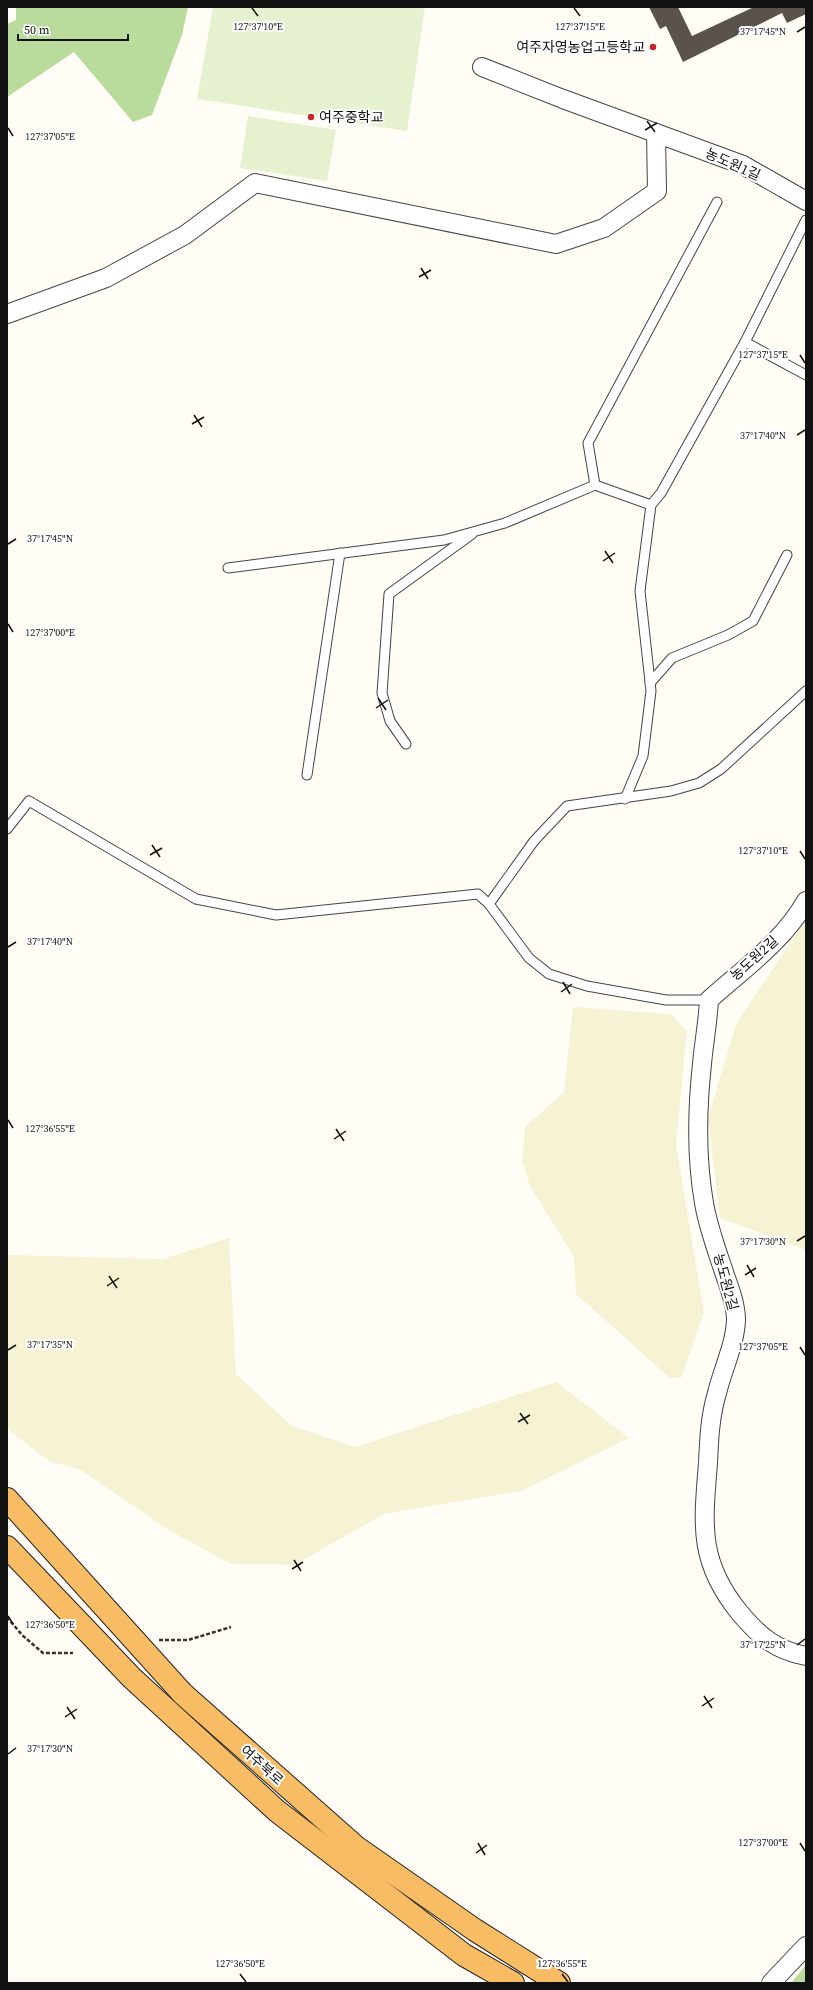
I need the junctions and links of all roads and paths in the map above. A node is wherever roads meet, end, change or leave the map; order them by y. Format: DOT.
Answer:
graph roads {
  1 [pos="482,67"];
  2 [pos="656,133"];
  3 [pos="806,201"];
  4 [pos="717,202"];
  5 [pos="806,220"];
  6 [pos="7,314"];
  7 [pos="745,342"];
  8 [pos="806,375"];
  9 [pos="595,485"];
  10 [pos="651,505"];
  11 [pos="478,530"];
  12 [pos="340,553"];
  13 [pos="787,555"];
  14 [pos="228,568"];
  15 [pos="650,683"];
  16 [pos="806,691"];
  17 [pos="406,744"];
  18 [pos="307,776"];
  19 [pos="625,798"];
  20 [pos="7,830"];
  21 [pos="806,901"];
  22 [pos="489,904"];
  23 [pos="709,1000"];
  24 [pos="7,1499"];
  25 [pos="7,1547"];
  26 [pos="7,1617"];
  27 [pos="231,1627"];
  28 [pos="152,1640"];
  29 [pos="73,1653"];
  30 [pos="806,1656"];
  31 [pos="806,1946"];
  32 [pos="513,1983"];
  33 [pos="559,1983"];
  34 [pos="771,1983"];
  1 -- 2 [label="street, 농도원1길"];
  2 -- 3 [label="street, 농도원1길"];
  2 -- 6 [label="street"];
  4 -- 9 [label="lane"];
  5 -- 7 [label="lane"];
  7 -- 8 [label="lane"];
  7 -- 10 [label="lane"];
  9 -- 10 [label="lane"];
  9 -- 11 [label="lane"];
  10 -- 15 [label="lane"];
  11 -- 12 [label="lane"];
  11 -- 17 [label="lane"];
  12 -- 14 [label="lane"];
  12 -- 18 [label="lane"];
  13 -- 15 [label="lane"];
  15 -- 19 [label="lane"];
  16 -- 19 [label="lane"];
  19 -- 22 [label="lane"];
  20 -- 22 [label="lane"];
  21 -- 23 [label="street, 농도원2길"];
  22 -- 23 [label="lane"];
  23 -- 30 [label="street, 농도원2길"];
  24 -- 33 [label="highway, 여주북로"];
  25 -- 32 [label="highway, 여주북로"];
  26 -- 29 [label="path"];
  27 -- 28 [label="path"];
  31 -- 34 [label="street"];
}
